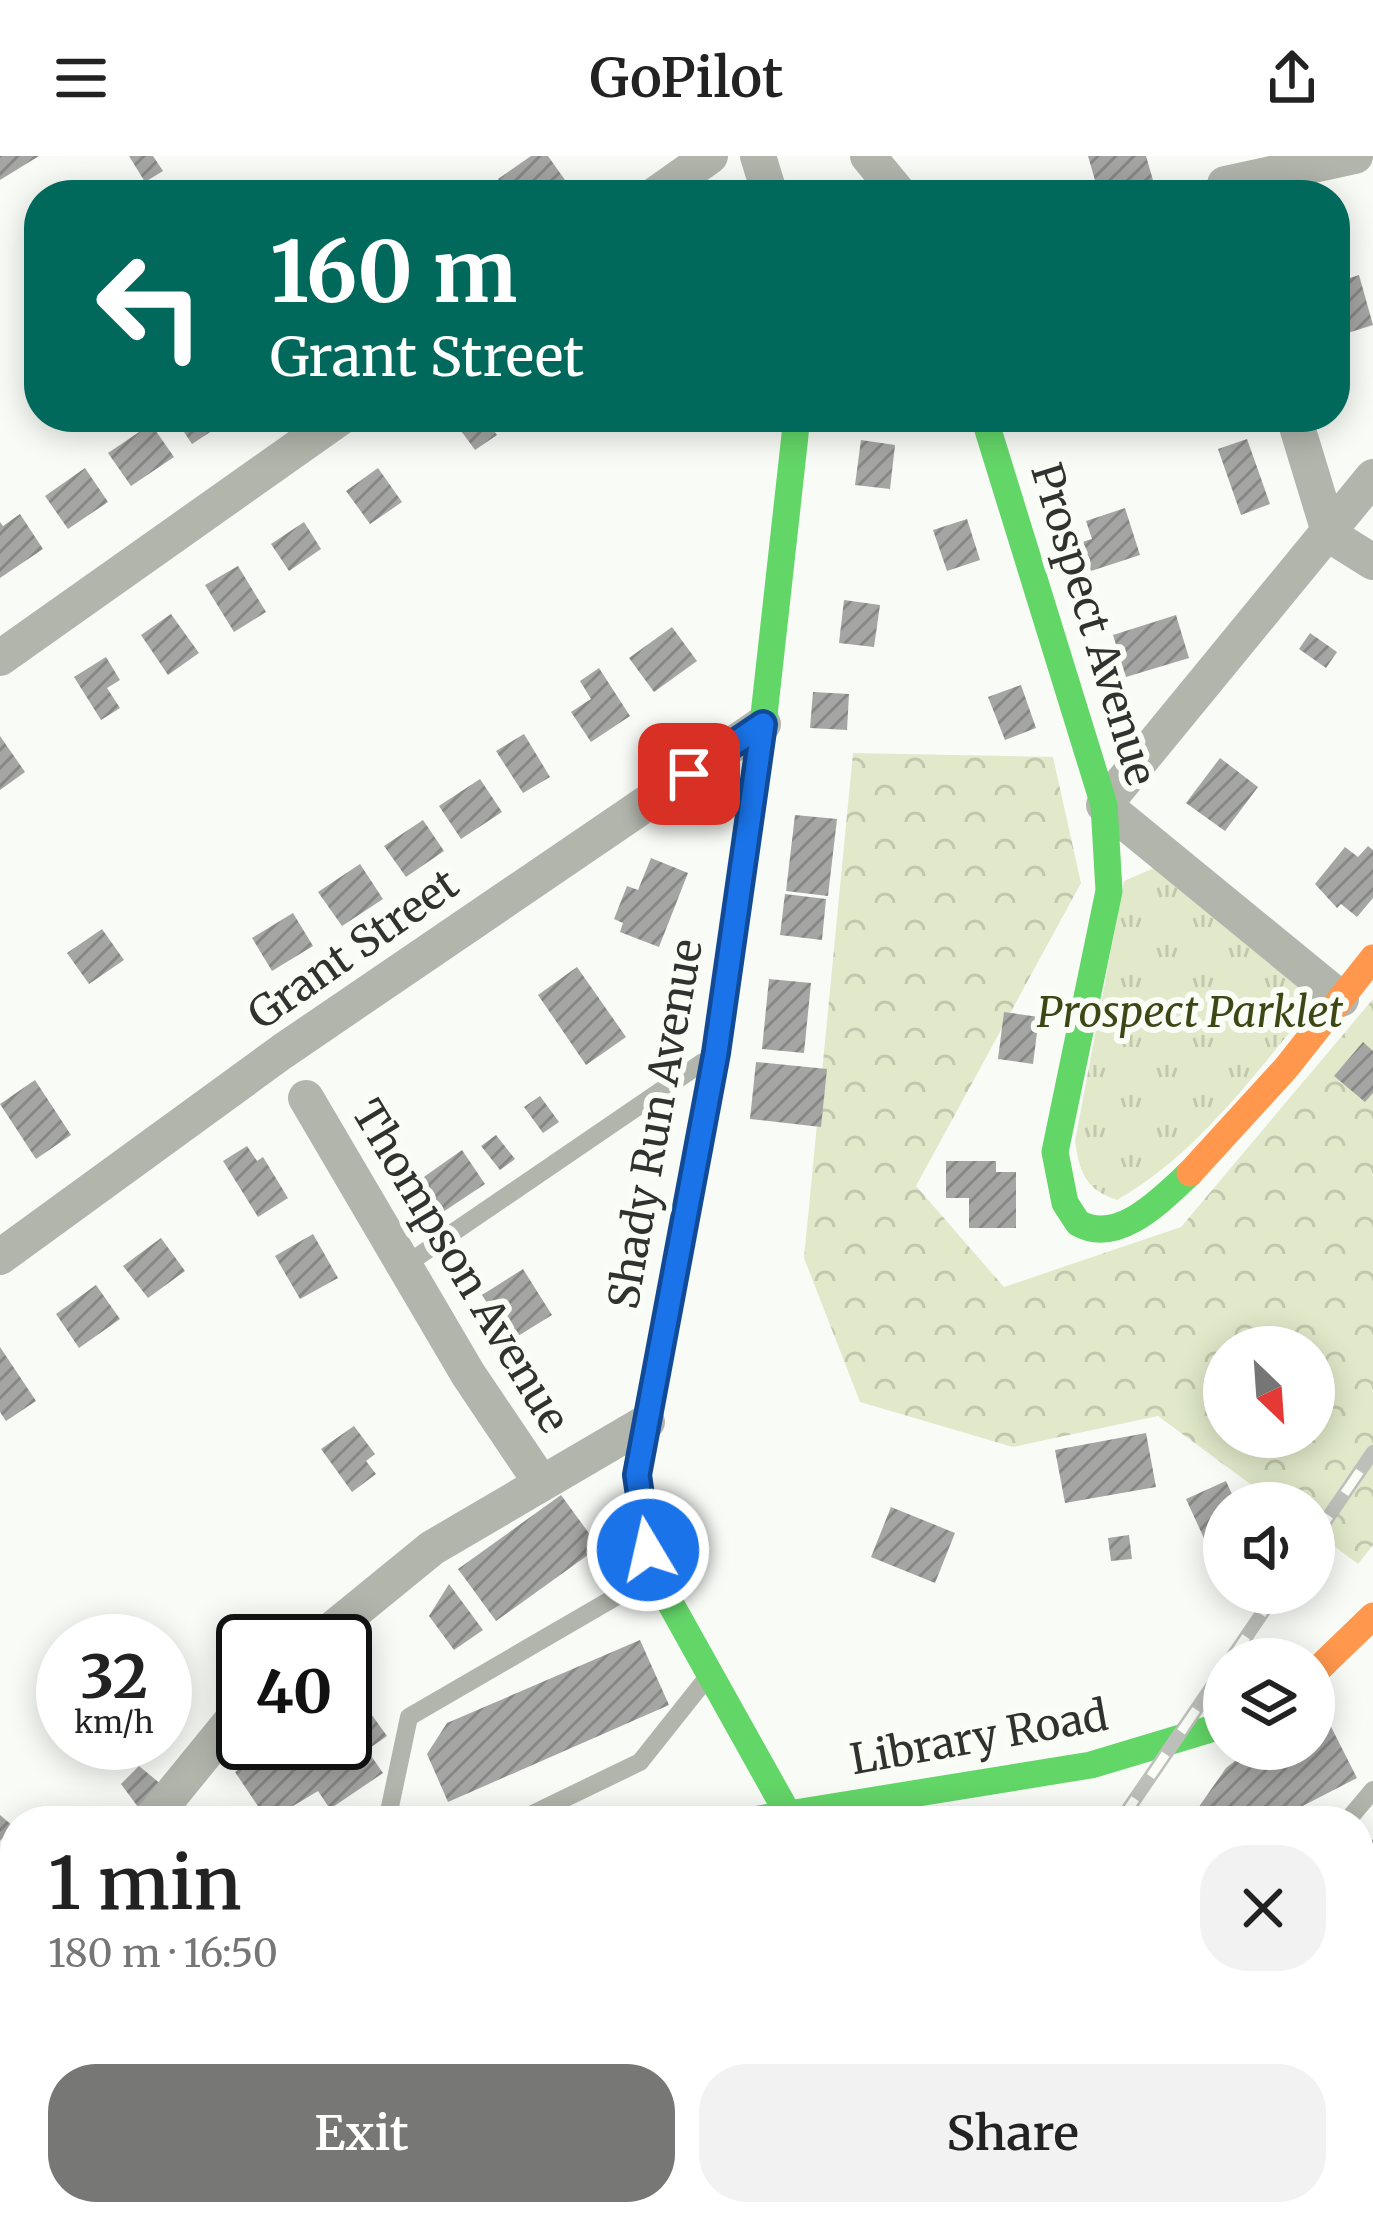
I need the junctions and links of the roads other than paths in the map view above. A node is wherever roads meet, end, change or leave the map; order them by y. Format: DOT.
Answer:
graph roads {
  1 [pos="710,156"];
  2 [pos="868,156"];
  3 [pos="1355,156"];
  4 [pos="1222,178"];
  5 [pos="676,180"];
  6 [pos="888,180"];
  7 [pos="320,432"];
  8 [pos="795,432"];
  9 [pos="989,432"];
  10 [pos="1299,432"];
  11 [pos="1373,477"];
  12 [pos="1330,536"];
  13 [pos="1373,562"];
  14 [pos="1,656"];
  15 [pos="763,724"];
  16 [pos="1104,805"];
  17 [pos="1373,958"];
  18 [pos="1341,999"];
  19 [pos="716,1053"];
  20 [pos="306,1098"];
  21 [pos="0,1257"];
  22 [pos="404,1265"];
  23 [pos="647,1422"];
  24 [pos="540,1481"];
  25 [pos="654,1574"];
  26 [pos="351,1614"];
  27 [pos="1373,1616"];
  28 [pos="1335,1653"];
  29 [pos="709,1676"];
  30 [pos="1203,1732"];
  31 [pos="216,1740"];
  32 [pos="162,1806"];
  33 [pos="390,1806"];
  34 [pos="549,1806"];
  35 [pos="781,1806"];
  36 [pos="847,1806"];
  1 -- 5 [label="street"];
  2 -- 6 [label="street"];
  3 -- 4 [label="street"];
  7 -- 14 [label="street"];
  8 -- 15 [label="street, Shady Run Avenue"];
  9 -- 16 [label="street, Prospect Avenue"];
  10 -- 12 [label="street"];
  11 -- 12 [label="street"];
  12 -- 13 [label="street"];
  12 -- 16 [label="street"];
  15 -- 19 [label="street, Shady Run Avenue"];
  15 -- 21 [label="street, Grant Street"];
  16 -- 18 [label="street"];
  16 -- 18 [label="street, Prospect Avenue"];
  17 -- 18 [label="street, Prospect Avenue"];
  19 -- 22 [label="lane"];
  19 -- 23 [label="street, Shady Run Avenue"];
  20 -- 22 [label="street, Thompson Avenue"];
  22 -- 24 [label="street, Thompson Avenue"];
  23 -- 24 [label="street"];
  23 -- 25 [label="street, Shady Run Avenue"];
  24 -- 26 [label="street"];
  25 -- 29 [label="street, Shady Run Avenue"];
  25 -- 33 [label="lane"];
  27 -- 28 [label="street"];
  29 -- 34 [label="lane"];
  29 -- 35 [label="street, Shady Run Avenue"];
  30 -- 36 [label="street, Library Road"];
  31 -- 32 [label="street"];
}
